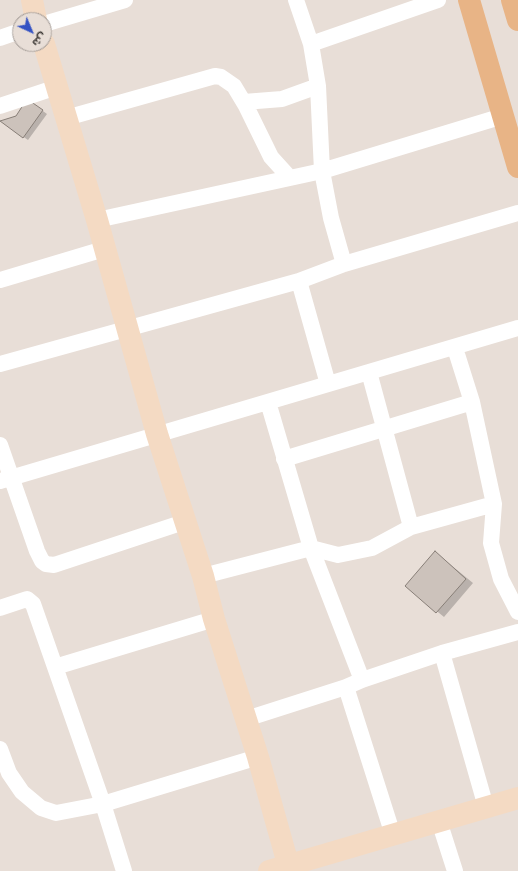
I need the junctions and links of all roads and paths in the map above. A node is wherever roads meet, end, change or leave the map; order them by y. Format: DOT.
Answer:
graph roads {
  1 [pos="32,0"];
  2 [pos="125,0"];
  3 [pos="296,0"];
  4 [pos="438,0"];
  5 [pos="469,0"];
  6 [pos="512,0"];
  7 [pos="34,12"];
  8 [pos="518,20"];
  9 [pos="52,22"];
  10 [pos="12,34"];
  11 [pos="0,38"];
  12 [pos="311,44"];
  13 [pos="46,52"];
  14 [pos="318,86"];
  15 [pos="57,87"];
  16 [pos="244,102"];
  17 [pos="0,106"];
  18 [pos="503,116"];
  19 [pos="66,118"];
  20 [pos="518,167"];
  21 [pos="322,171"];
  22 [pos="290,178"];
  23 [pos="518,213"];
  24 [pos="97,220"];
  25 [pos="104,249"];
  26 [pos="344,264"];
  27 [pos="0,280"];
  28 [pos="299,281"];
  29 [pos="518,328"];
  30 [pos="126,329"];
  31 [pos="456,348"];
  32 [pos="0,364"];
  33 [pos="369,372"];
  34 [pos="328,384"];
  35 [pos="268,402"];
  36 [pos="472,402"];
  37 [pos="384,429"];
  38 [pos="157,434"];
  39 [pos="0,445"];
  40 [pos="284,459"];
  41 [pos="6,479"];
  42 [pos="494,504"];
  43 [pos="184,522"];
  44 [pos="411,527"];
  45 [pos="311,548"];
  46 [pos="203,576"];
  47 [pos="0,608"];
  48 [pos="518,612"];
  49 [pos="214,619"];
  50 [pos="518,632"];
  51 [pos="442,653"];
  52 [pos="55,667"];
  53 [pos="362,680"];
  54 [pos="346,687"];
  55 [pos="246,719"];
  56 [pos="0,749"];
  57 [pos="258,757"];
  58 [pos="518,798"];
  59 [pos="103,804"];
  60 [pos="486,807"];
  61 [pos="439,820"];
  62 [pos="393,835"];
  63 [pos="283,869"];
  64 [pos="124,871"];
  65 [pos="455,871"];
  1 -- 7 [label="street"];
  2 -- 9 [label="street"];
  3 -- 12 [label="street"];
  4 -- 12 [label="street"];
  5 -- 18 [label="main road"];
  6 -- 8 [label="main road"];
  10 -- 11 [label="street"];
  12 -- 14 [label="street"];
  13 -- 15 [label="street"];
  14 -- 16 [label="street"];
  14 -- 21 [label="street"];
  15 -- 17 [label="street"];
  15 -- 19 [label="street"];
  16 -- 19 [label="street"];
  16 -- 22 [label="street"];
  18 -- 20 [label="main road"];
  18 -- 21 [label="street"];
  19 -- 24 [label="street"];
  21 -- 22 [label="street"];
  21 -- 26 [label="street"];
  22 -- 24 [label="street"];
  23 -- 26 [label="street"];
  24 -- 25 [label="street"];
  25 -- 27 [label="street"];
  25 -- 30 [label="street"];
  26 -- 28 [label="street"];
  28 -- 30 [label="street"];
  28 -- 34 [label="street"];
  29 -- 31 [label="street"];
  30 -- 32 [label="street"];
  30 -- 38 [label="street"];
  31 -- 33 [label="street"];
  31 -- 36 [label="street"];
  33 -- 34 [label="street"];
  33 -- 37 [label="street"];
  34 -- 35 [label="street"];
  35 -- 38 [label="street"];
  35 -- 40 [label="street"];
  36 -- 37 [label="street"];
  36 -- 42 [label="street"];
  37 -- 40 [label="street"];
  37 -- 44 [label="street"];
  38 -- 41 [label="street"];
  38 -- 43 [label="street"];
  39 -- 41 [label="street"];
  40 -- 45 [label="street"];
  41 -- 43 [label="street"];
  42 -- 44 [label="street"];
  42 -- 48 [label="street"];
  43 -- 46 [label="street"];
  44 -- 45 [label="street"];
  45 -- 46 [label="street"];
  45 -- 53 [label="street"];
  46 -- 49 [label="street"];
  47 -- 52 [label="street"];
  49 -- 52 [label="street"];
  49 -- 55 [label="street"];
  50 -- 51 [label="street"];
  51 -- 53 [label="street"];
  51 -- 60 [label="street"];
  52 -- 59 [label="street"];
  53 -- 54 [label="street"];
  54 -- 55 [label="street"];
  54 -- 62 [label="street"];
  55 -- 57 [label="street"];
  56 -- 59 [label="street"];
  57 -- 59 [label="street"];
  57 -- 63 [label="street"];
  58 -- 60 [label="street"];
  59 -- 64 [label="street"];
  60 -- 61 [label="street"];
  61 -- 62 [label="street"];
  61 -- 65 [label="street"];
  62 -- 63 [label="street"];
}
